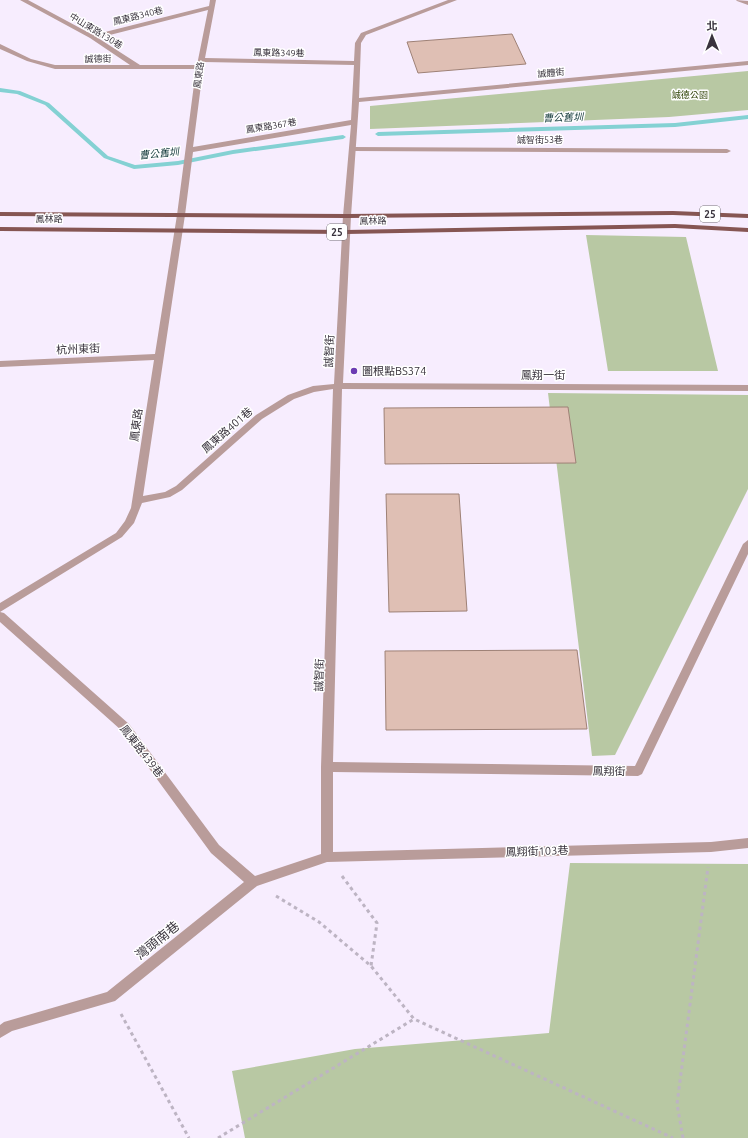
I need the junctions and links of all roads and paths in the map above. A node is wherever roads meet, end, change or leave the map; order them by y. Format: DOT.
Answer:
graph roads {
  1 [pos="23,0"];
  2 [pos="454,0"];
  3 [pos="739,0"];
  4 [pos="214,2"];
  5 [pos="748,3"];
  6 [pos="92,37"];
  7 [pos="0,46"];
  8 [pos="356,63"];
  9 [pos="748,63"];
  10 [pos="201,64"];
  11 [pos="138,67"];
  12 [pos="356,100"];
  13 [pos="355,122"];
  14 [pos="353,149"];
  15 [pos="189,150"];
  16 [pos="727,151"];
  17 [pos="0,214"];
  18 [pos="181,215"];
  19 [pos="347,216"];
  20 [pos="748,216"];
  21 [pos="0,229"];
  22 [pos="179,230"];
  23 [pos="748,230"];
  24 [pos="346,232"];
  25 [pos="158,357"];
  26 [pos="0,364"];
  27 [pos="338,386"];
  28 [pos="748,388"];
  29 [pos="137,500"];
  30 [pos="748,544"];
  31 [pos="0,608"];
  32 [pos="0,616"];
  33 [pos="327,767"];
  34 [pos="748,843"];
  35 [pos="711,847"];
  36 [pos="327,857"];
  37 [pos="253,882"];
  38 [pos="371,966"];
  39 [pos="111,996"];
  40 [pos="414,1018"];
  41 [pos="0,1032"];
  42 [pos="189,1138"];
  43 [pos="218,1138"];
  44 [pos="673,1138"];
  45 [pos="683,1138"];
  1 -- 6 [label="street, 中山東路130巷"];
  2 -- 8 [label="street, 誠智街"];
  3 -- 5 [label="street"];
  4 -- 6 [label="street, 鳳東路340巷"];
  4 -- 10 [label="street, 鳳東路"];
  6 -- 11 [label="street, 中山東路130巷"];
  7 -- 11 [label="street, 誠德街"];
  8 -- 10 [label="street, 鳳東路349巷"];
  8 -- 12 [label="street, 誠智街"];
  9 -- 12 [label="street, 誠體街"];
  10 -- 11 [label="street, 誠德街"];
  10 -- 15 [label="street, 鳳東路"];
  12 -- 13 [label="street, 誠智街"];
  13 -- 14 [label="street, 誠智街"];
  13 -- 15 [label="street, 鳳東路367巷"];
  14 -- 16 [label="street, 誠智街53巷"];
  14 -- 19 [label="street, 誠智街"];
  15 -- 18 [label="street, 鳳東路"];
  17 -- 18 [label="main road, 鳳林路 / 25"];
  18 -- 19 [label="main road, 鳳林路 / 25"];
  18 -- 22 [label="street, 鳳東路"];
  19 -- 20 [label="main road, 鳳林路 / 25"];
  19 -- 24 [label="street, 誠智街"];
  21 -- 22 [label="main road, 鳳林路 / 25"];
  22 -- 24 [label="main road, 鳳林路 / 25"];
  22 -- 25 [label="street, 鳳東路"];
  23 -- 24 [label="main road, 鳳林路 / 25"];
  24 -- 27 [label="street, 誠智街"];
  25 -- 26 [label="street, 杭州東街"];
  25 -- 29 [label="street, 鳳東路"];
  27 -- 28 [label="street, 鳳翔一街"];
  27 -- 29 [label="street, 鳳東路401巷"];
  27 -- 33 [label="street, 誠智街"];
  29 -- 31 [label="street, 鳳東路"];
  30 -- 33 [label="street, 鳳翔街"];
  32 -- 37 [label="street, 鳳東路439巷"];
  33 -- 36 [label="street, 誠智街"];
  34 -- 35 [label="street, 鳳翔街103巷"];
  35 -- 36 [label="street, 鳳翔街103巷"];
  35 -- 45 [label="path"];
  36 -- 37 [label="street, 灣頭南巷"];
  36 -- 38 [label="path"];
  37 -- 38 [label="path"];
  37 -- 39 [label="street, 灣頭南巷"];
  38 -- 40 [label="path"];
  39 -- 41 [label="street, 灣頭南巷"];
  39 -- 42 [label="path"];
  40 -- 43 [label="path"];
  40 -- 44 [label="path"];
}
